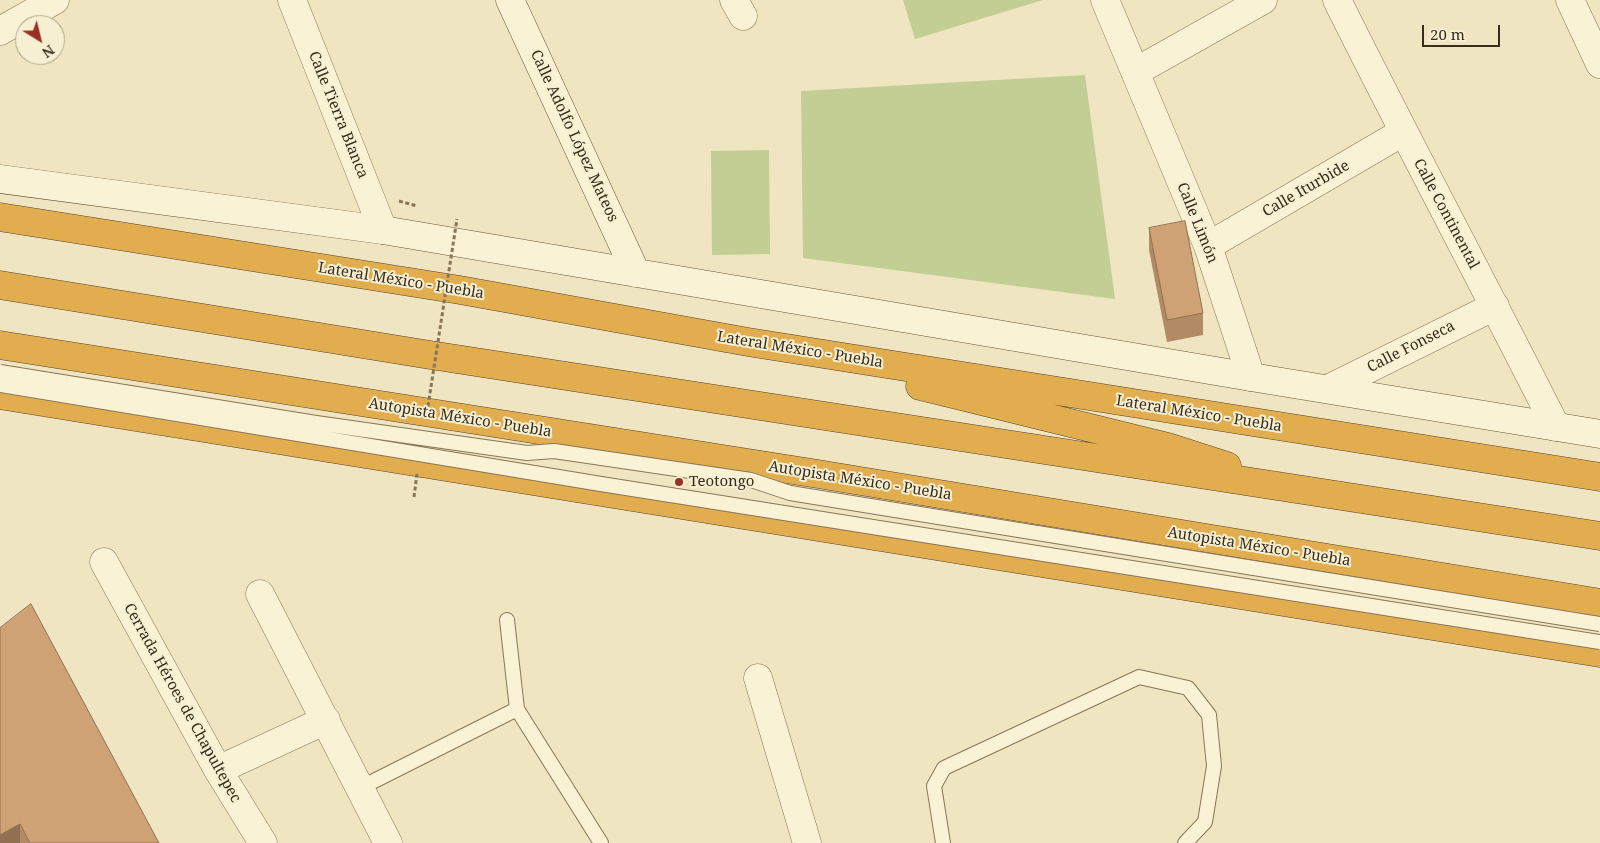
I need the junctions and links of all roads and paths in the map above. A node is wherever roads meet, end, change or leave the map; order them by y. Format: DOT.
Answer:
graph roads {
  1 [pos="55,0"];
  2 [pos="292,0"];
  3 [pos="510,0"];
  4 [pos="1105,0"];
  5 [pos="1263,0"];
  6 [pos="1337,0"];
  7 [pos="1570,0"];
  8 [pos="1592,26"];
  9 [pos="0,31"];
  10 [pos="1600,64"];
  11 [pos="1134,72"];
  12 [pos="1403,132"];
  13 [pos="0,179"];
  14 [pos="368,190"];
  15 [pos="421,208"];
  16 [pos="448,216"];
  17 [pos="0,217"];
  18 [pos="383,230"];
  19 [pos="1208,246"];
  20 [pos="636,273"];
  21 [pos="0,285"];
  22 [pos="1495,306"];
  23 [pos="748,342"];
  24 [pos="0,344"];
  25 [pos="0,372"];
  26 [pos="1251,378"];
  27 [pos="0,385"];
  28 [pos="1328,389"];
  29 [pos="0,395"];
  30 [pos="426,420"];
  31 [pos="1556,427"];
  32 [pos="1600,434"];
  33 [pos="418,468"];
  34 [pos="1600,477"];
  35 [pos="1309,493"];
  36 [pos="414,497"];
  37 [pos="1600,536"];
  38 [pos="104,562"];
  39 [pos="260,594"];
  40 [pos="1600,603"];
  41 [pos="507,620"];
  42 [pos="1600,624"];
  43 [pos="1600,642"];
  44 [pos="1600,653"];
  45 [pos="758,678"];
  46 [pos="517,709"];
  47 [pos="326,720"];
  48 [pos="218,770"];
  49 [pos="360,788"];
  50 [pos="1196,838"];
  51 [pos="263,843"];
  52 [pos="388,843"];
  53 [pos="601,843"];
  54 [pos="807,843"];
  55 [pos="943,843"];
  56 [pos="1185,843"];
  1 -- 9 [label="street"];
  2 -- 14 [label="street, Calle Tierra Blanca"];
  3 -- 20 [label="street, Calle Adolfo López Mateos"];
  4 -- 11 [label="street, Calle Limón"];
  5 -- 11 [label="street"];
  6 -- 12 [label="street, Calle Continental"];
  7 -- 8 [label="street"];
  8 -- 10 [label="street"];
  11 -- 19 [label="street, Calle Limón"];
  12 -- 19 [label="street, Calle Iturbide"];
  12 -- 22 [label="street, Calle Continental"];
  13 -- 18 [label="street"];
  14 -- 15 [label="path"];
  14 -- 18 [label="street, Calle Tierra Blanca"];
  16 -- 30 [label="path, bridge"];
  17 -- 23 [label="highway, Lateral México - Puebla"];
  18 -- 20 [label="street"];
  19 -- 26 [label="street, Calle Limón"];
  20 -- 26 [label="street"];
  21 -- 35 [label="highway"];
  22 -- 28 [label="street, Calle Fonseca"];
  22 -- 31 [label="street, Calle Continental"];
  23 -- 34 [label="highway, Lateral México - Puebla"];
  23 -- 35 [label="highway"];
  24 -- 40 [label="highway, Autopista México - Puebla"];
  25 -- 42 [label="lane, bridge"];
  26 -- 28 [label="street"];
  27 -- 43 [label="lane, bridge"];
  28 -- 31 [label="street"];
  29 -- 44 [label="highway"];
  31 -- 32 [label="street"];
  33 -- 36 [label="path, bridge"];
  35 -- 37 [label="highway"];
  38 -- 48 [label="street, Cerrada Héroes de Chapultepec"];
  39 -- 47 [label="street"];
  41 -- 46 [label="lane"];
  45 -- 54 [label="street"];
  46 -- 49 [label="lane"];
  46 -- 53 [label="lane"];
  47 -- 48 [label="street"];
  47 -- 49 [label="street"];
  48 -- 51 [label="street, Cerrada Héroes de Chapultepec"];
  49 -- 52 [label="street"];
  50 -- 55 [label="lane"];
  50 -- 56 [label="lane"];
}
